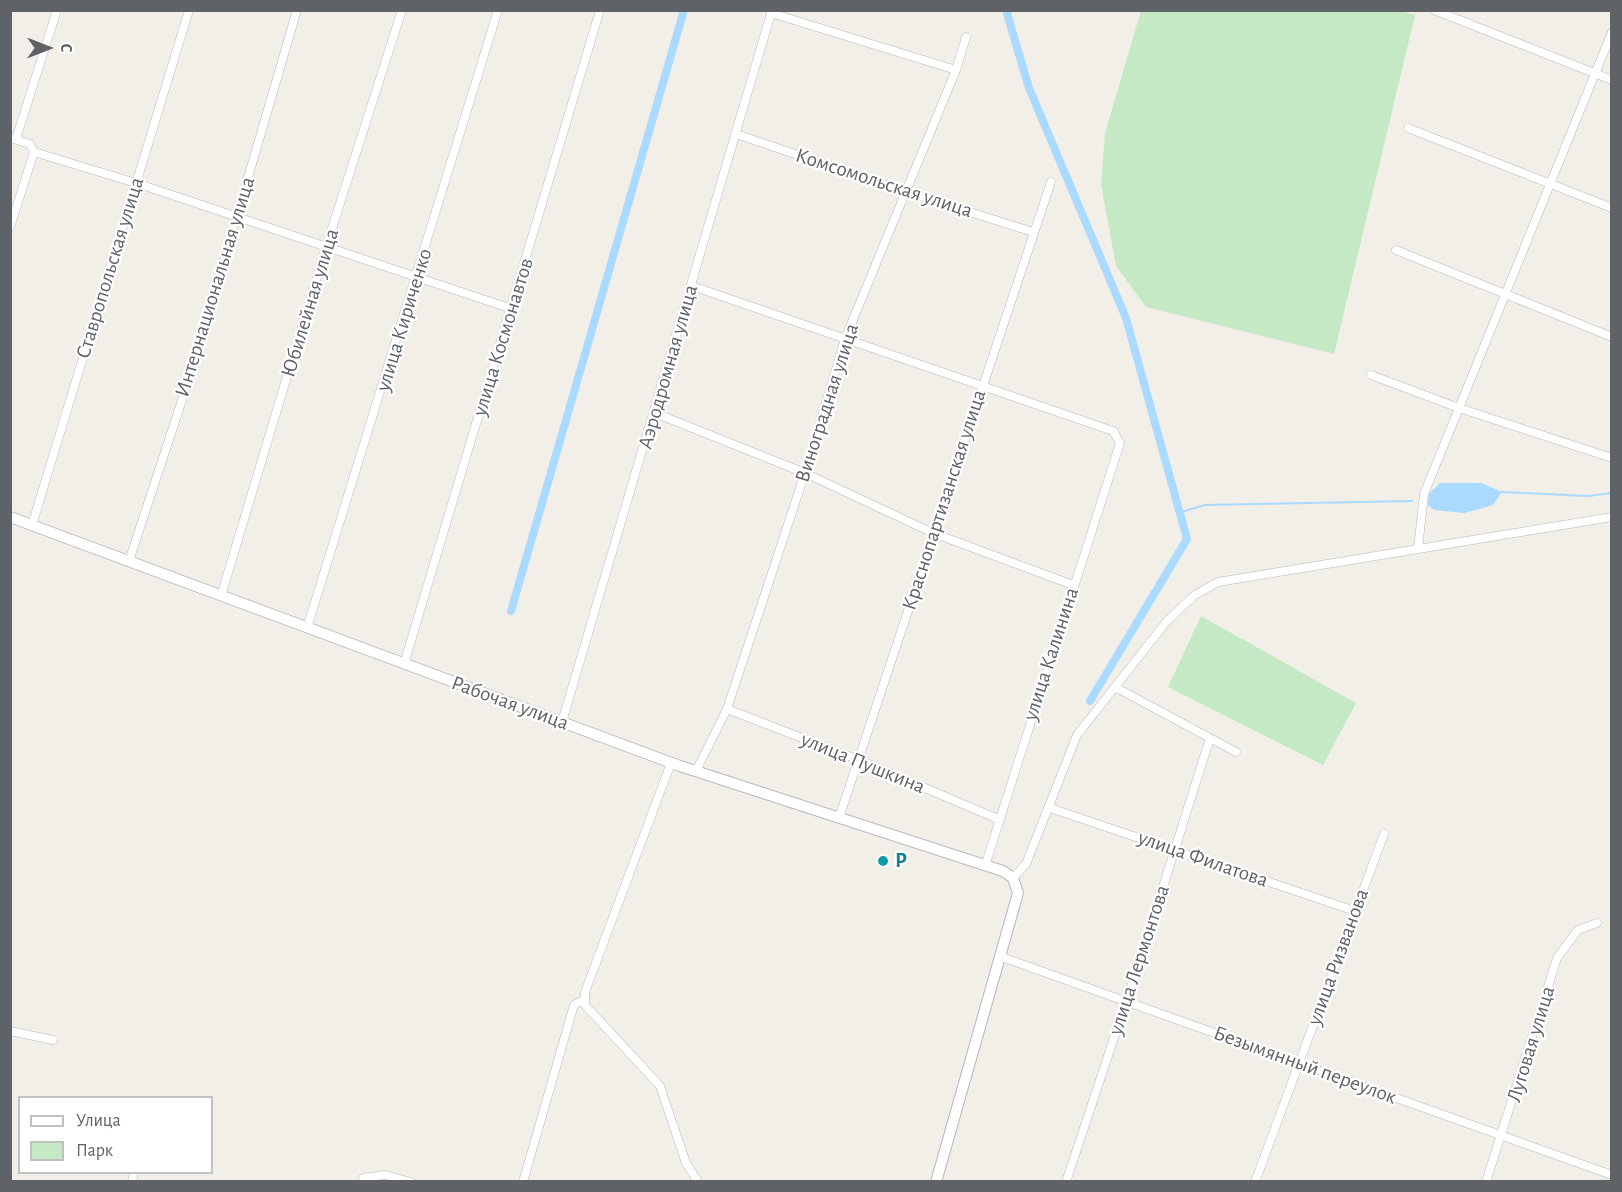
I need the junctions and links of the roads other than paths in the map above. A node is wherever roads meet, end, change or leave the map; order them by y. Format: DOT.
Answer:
graph roads {
  1 [pos="57,10"];
  2 [pos="189,10"];
  3 [pos="297,10"];
  4 [pos="402,10"];
  5 [pos="498,10"];
  6 [pos="600,10"];
  7 [pos="1434,10"];
  8 [pos="771,12"];
  9 [pos="1611,32"];
  10 [pos="966,37"];
  11 [pos="956,69"];
  12 [pos="1595,74"];
  13 [pos="1611,80"];
  14 [pos="1408,128"];
  15 [pos="736,134"];
  16 [pos="13,139"];
  17 [pos="34,152"];
  18 [pos="1051,182"];
  19 [pos="136,183"];
  20 [pos="1551,185"];
  21 [pos="907,192"];
  22 [pos="1611,208"];
  23 [pos="236,218"];
  24 [pos="10,227"];
  25 [pos="1033,232"];
  26 [pos="326,247"];
  27 [pos="1396,250"];
  28 [pos="417,277"];
  29 [pos="692,286"];
  30 [pos="1507,296"];
  31 [pos="512,309"];
  32 [pos="1611,337"];
  33 [pos="845,339"];
  34 [pos="1371,375"];
  35 [pos="982,383"];
  36 [pos="1459,408"];
  37 [pos="655,413"];
  38 [pos="1611,458"];
  39 [pos="805,473"];
  40 [pos="1611,516"];
  41 [pos="10,518"];
  42 [pos="32,525"];
  43 [pos="933,533"];
  44 [pos="1418,549"];
  45 [pos="129,561"];
  46 [pos="1073,585"];
  47 [pos="221,596"];
  48 [pos="307,628"];
  49 [pos="404,664"];
  50 [pos="1115,687"];
  51 [pos="727,709"];
  52 [pos="562,722"];
  53 [pos="1210,738"];
  54 [pos="1236,752"];
  55 [pos="859,760"];
  56 [pos="671,763"];
  57 [pos="696,771"];
  58 [pos="1050,808"];
  59 [pos="839,818"];
  60 [pos="998,819"];
  61 [pos="1384,834"];
  62 [pos="1174,849"];
  63 [pos="985,866"];
  64 [pos="1013,878"];
  65 [pos="1355,911"];
  66 [pos="1597,924"];
  67 [pos="999,956"];
  68 [pos="585,995"];
  69 [pos="1127,999"];
  70 [pos="10,1031"];
  71 [pos="53,1040"];
  72 [pos="1299,1063"];
  73 [pos="1502,1137"];
  74 [pos="1611,1174"];
  75 [pos="362,1182"];
  76 [pos="411,1182"];
  77 [pos="523,1182"];
  78 [pos="698,1182"];
  79 [pos="936,1182"];
  80 [pos="1066,1182"];
  81 [pos="1255,1182"];
  82 [pos="1486,1182"];
  1 -- 16 [label="street"];
  2 -- 19 [label="street, Ставропольская улица"];
  3 -- 23 [label="street, Интернациональная улица"];
  4 -- 26 [label="street, Юбилейная улица"];
  5 -- 28 [label="street, улица Кириченко"];
  6 -- 31 [label="street, улица Космонавтов"];
  7 -- 12 [label="street"];
  8 -- 11 [label="street"];
  8 -- 15 [label="street, Аэродромная улица"];
  9 -- 12 [label="street"];
  10 -- 11 [label="street, Виноградная улица"];
  11 -- 21 [label="street, Виноградная улица"];
  12 -- 13 [label="street"];
  12 -- 20 [label="street"];
  14 -- 20 [label="street"];
  15 -- 21 [label="street, Комсомольская улица"];
  15 -- 29 [label="street, Аэродромная улица"];
  16 -- 17 [label="street"];
  17 -- 19 [label="street"];
  17 -- 24 [label="street"];
  18 -- 25 [label="street, Краснопартизанская улица"];
  19 -- 23 [label="street"];
  19 -- 42 [label="street, Ставропольская улица"];
  20 -- 22 [label="street"];
  20 -- 30 [label="street"];
  21 -- 25 [label="street, Комсомольская улица"];
  21 -- 33 [label="street, Виноградная улица"];
  23 -- 26 [label="street"];
  23 -- 45 [label="street, Интернациональная улица"];
  25 -- 35 [label="street, Краснопартизанская улица"];
  26 -- 28 [label="street"];
  26 -- 47 [label="street, Юбилейная улица"];
  27 -- 30 [label="street"];
  28 -- 31 [label="street"];
  28 -- 48 [label="street, улица Кириченко"];
  29 -- 33 [label="street"];
  29 -- 37 [label="street, Аэродромная улица"];
  30 -- 32 [label="street"];
  30 -- 36 [label="street"];
  31 -- 49 [label="street, улица Космонавтов"];
  33 -- 35 [label="street"];
  33 -- 39 [label="street, Виноградная улица"];
  34 -- 36 [label="street"];
  35 -- 43 [label="street, Краснопартизанская улица"];
  35 -- 46 [label="street, улица Калинина"];
  36 -- 38 [label="street"];
  36 -- 44 [label="street"];
  37 -- 39 [label="street"];
  37 -- 52 [label="street, Аэродромная улица"];
  39 -- 43 [label="street"];
  39 -- 51 [label="street, Виноградная улица"];
  40 -- 44 [label="street"];
  41 -- 42 [label="street, Рабочая улица"];
  42 -- 45 [label="street, Рабочая улица"];
  43 -- 46 [label="street"];
  43 -- 55 [label="street, Краснопартизанская улица"];
  44 -- 50 [label="street"];
  45 -- 47 [label="street, Рабочая улица"];
  46 -- 60 [label="street, улица Калинина"];
  47 -- 48 [label="street, Рабочая улица"];
  48 -- 49 [label="street, Рабочая улица"];
  49 -- 52 [label="street, Рабочая улица"];
  50 -- 53 [label="street"];
  50 -- 58 [label="street"];
  51 -- 55 [label="street, улица Пушкина"];
  51 -- 57 [label="street, Виноградная улица"];
  52 -- 56 [label="street, Рабочая улица"];
  53 -- 54 [label="street"];
  53 -- 62 [label="street, улица Лермонтова"];
  55 -- 59 [label="street, Краснопартизанская улица"];
  55 -- 60 [label="street, улица Пушкина"];
  56 -- 57 [label="street, Рабочая улица"];
  56 -- 68 [label="street"];
  57 -- 59 [label="street, Рабочая улица"];
  58 -- 62 [label="street, улица Филатова"];
  58 -- 64 [label="street"];
  59 -- 63 [label="street, Рабочая улица"];
  60 -- 63 [label="street, улица Калинина"];
  61 -- 65 [label="street, улица Ризванова"];
  62 -- 65 [label="street, улица Филатова"];
  62 -- 69 [label="street, улица Лермонтова"];
  63 -- 64 [label="street, Рабочая улица"];
  64 -- 67 [label="street"];
  65 -- 72 [label="street, улица Ризванова"];
  66 -- 73 [label="street, Луговая улица"];
  67 -- 69 [label="street, Безымянный переулок"];
  67 -- 79 [label="street"];
  68 -- 77 [label="street"];
  68 -- 78 [label="street"];
  69 -- 72 [label="street, Безымянный переулок"];
  69 -- 80 [label="street, улица Лермонтова"];
  70 -- 71 [label="street"];
  72 -- 73 [label="street, Безымянный переулок"];
  72 -- 81 [label="street, улица Ризванова"];
  73 -- 74 [label="street, Безымянный переулок"];
  73 -- 82 [label="street, Луговая улица"];
  75 -- 76 [label="street"];
}
